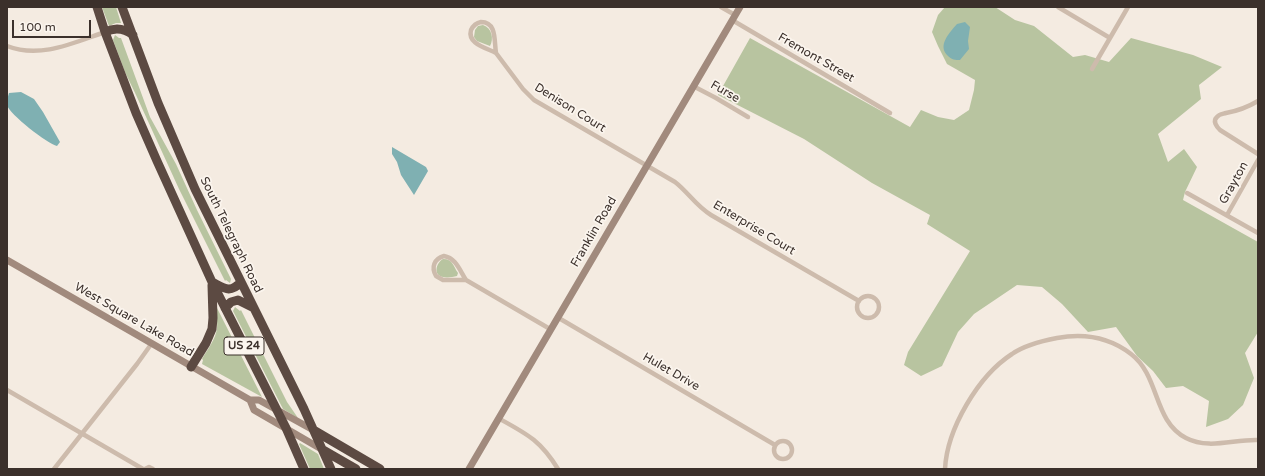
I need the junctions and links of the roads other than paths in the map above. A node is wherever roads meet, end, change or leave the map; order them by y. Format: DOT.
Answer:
graph roads {
  1 [pos="97,7"];
  2 [pos="122,7"];
  3 [pos="721,7"];
  4 [pos="740,7"];
  5 [pos="1058,7"];
  6 [pos="1128,7"];
  7 [pos="734,17"];
  8 [pos="105,32"];
  9 [pos="133,34"];
  10 [pos="1110,38"];
  11 [pos="7,46"];
  12 [pos="496,53"];
  13 [pos="1092,69"];
  14 [pos="693,86"];
  15 [pos="1258,101"];
  16 [pos="890,113"];
  17 [pos="748,117"];
  18 [pos="1258,154"];
  19 [pos="1258,160"];
  20 [pos="646,165"];
  21 [pos="1187,193"];
  22 [pos="1227,216"];
  23 [pos="1258,233"];
  24 [pos="7,260"];
  25 [pos="466,280"];
  26 [pos="212,282"];
  27 [pos="241,282"];
  28 [pos="859,301"];
  29 [pos="225,308"];
  30 [pos="254,308"];
  31 [pos="557,317"];
  32 [pos="550,329"];
  33 [pos="152,343"];
  34 [pos="191,367"];
  35 [pos="7,390"];
  36 [pos="250,400"];
  37 [pos="276,410"];
  38 [pos="498,418"];
  39 [pos="286,428"];
  40 [pos="315,431"];
  41 [pos="83,434"];
  42 [pos="1258,440"];
  43 [pos="775,445"];
  44 [pos="323,450"];
  45 [pos="54,469"];
  46 [pos="144,469"];
  47 [pos="153,469"];
  48 [pos="304,469"];
  49 [pos="331,469"];
  50 [pos="356,469"];
  51 [pos="380,469"];
  52 [pos="469,469"];
  53 [pos="558,469"];
  54 [pos="945,469"];
  1 -- 8 [label="highway, US 24"];
  2 -- 9 [label="highway, South Telegraph Road / US 24"];
  3 -- 7 [label="street, Fremont Street"];
  4 -- 7 [label="street, Franklin Road"];
  5 -- 10 [label="street"];
  6 -- 10 [label="street"];
  7 -- 14 [label="street, Franklin Road"];
  7 -- 16 [label="street, Fremont Street"];
  8 -- 9 [label="highway"];
  8 -- 11 [label="street"];
  8 -- 26 [label="highway, US 24"];
  9 -- 27 [label="highway, South Telegraph Road / US 24"];
  10 -- 13 [label="street"];
  12 -- 12 [label="street, Denison Court"];
  12 -- 20 [label="street, Denison Court"];
  14 -- 17 [label="street, Furse"];
  14 -- 20 [label="street, Franklin Road"];
  15 -- 18 [label="street"];
  19 -- 22 [label="street, Grayton"];
  20 -- 28 [label="street, Enterprise Court"];
  20 -- 31 [label="street, Franklin Road"];
  21 -- 22 [label="street"];
  22 -- 23 [label="street"];
  24 -- 33 [label="street, West Square Lake Road"];
  25 -- 25 [label="street"];
  25 -- 32 [label="street"];
  26 -- 27 [label="highway"];
  26 -- 29 [label="highway, US 24"];
  26 -- 34 [label="highway"];
  27 -- 30 [label="highway, South Telegraph Road / US 24"];
  28 -- 28 [label="street"];
  29 -- 30 [label="highway"];
  29 -- 37 [label="highway, US 24"];
  30 -- 40 [label="highway, South Telegraph Road / US 24"];
  31 -- 32 [label="street, Franklin Road"];
  31 -- 43 [label="street, Hulet Drive"];
  32 -- 38 [label="street, Franklin Road"];
  33 -- 34 [label="street, West Square Lake Road"];
  33 -- 41 [label="street"];
  34 -- 36 [label="street, West Square Lake Road"];
  35 -- 41 [label="street"];
  36 -- 37 [label="street, West Square Lake Road"];
  36 -- 39 [label="street, West Square Lake Road"];
  37 -- 39 [label="highway, US 24"];
  37 -- 40 [label="street, West Square Lake Road"];
  38 -- 52 [label="street, Franklin Road"];
  38 -- 53 [label="street"];
  39 -- 44 [label="street, West Square Lake Road"];
  39 -- 48 [label="highway, US 24"];
  40 -- 44 [label="highway, South Telegraph Road / US 24"];
  40 -- 51 [label="highway, West Square Lake Road"];
  41 -- 45 [label="street"];
  41 -- 46 [label="street"];
  42 -- 54 [label="street"];
  43 -- 43 [label="street, Hulet Drive"];
  44 -- 49 [label="highway, South Telegraph Road / US 24"];
  44 -- 50 [label="highway, West Square Lake Road"];
  46 -- 47 [label="street"];
}
